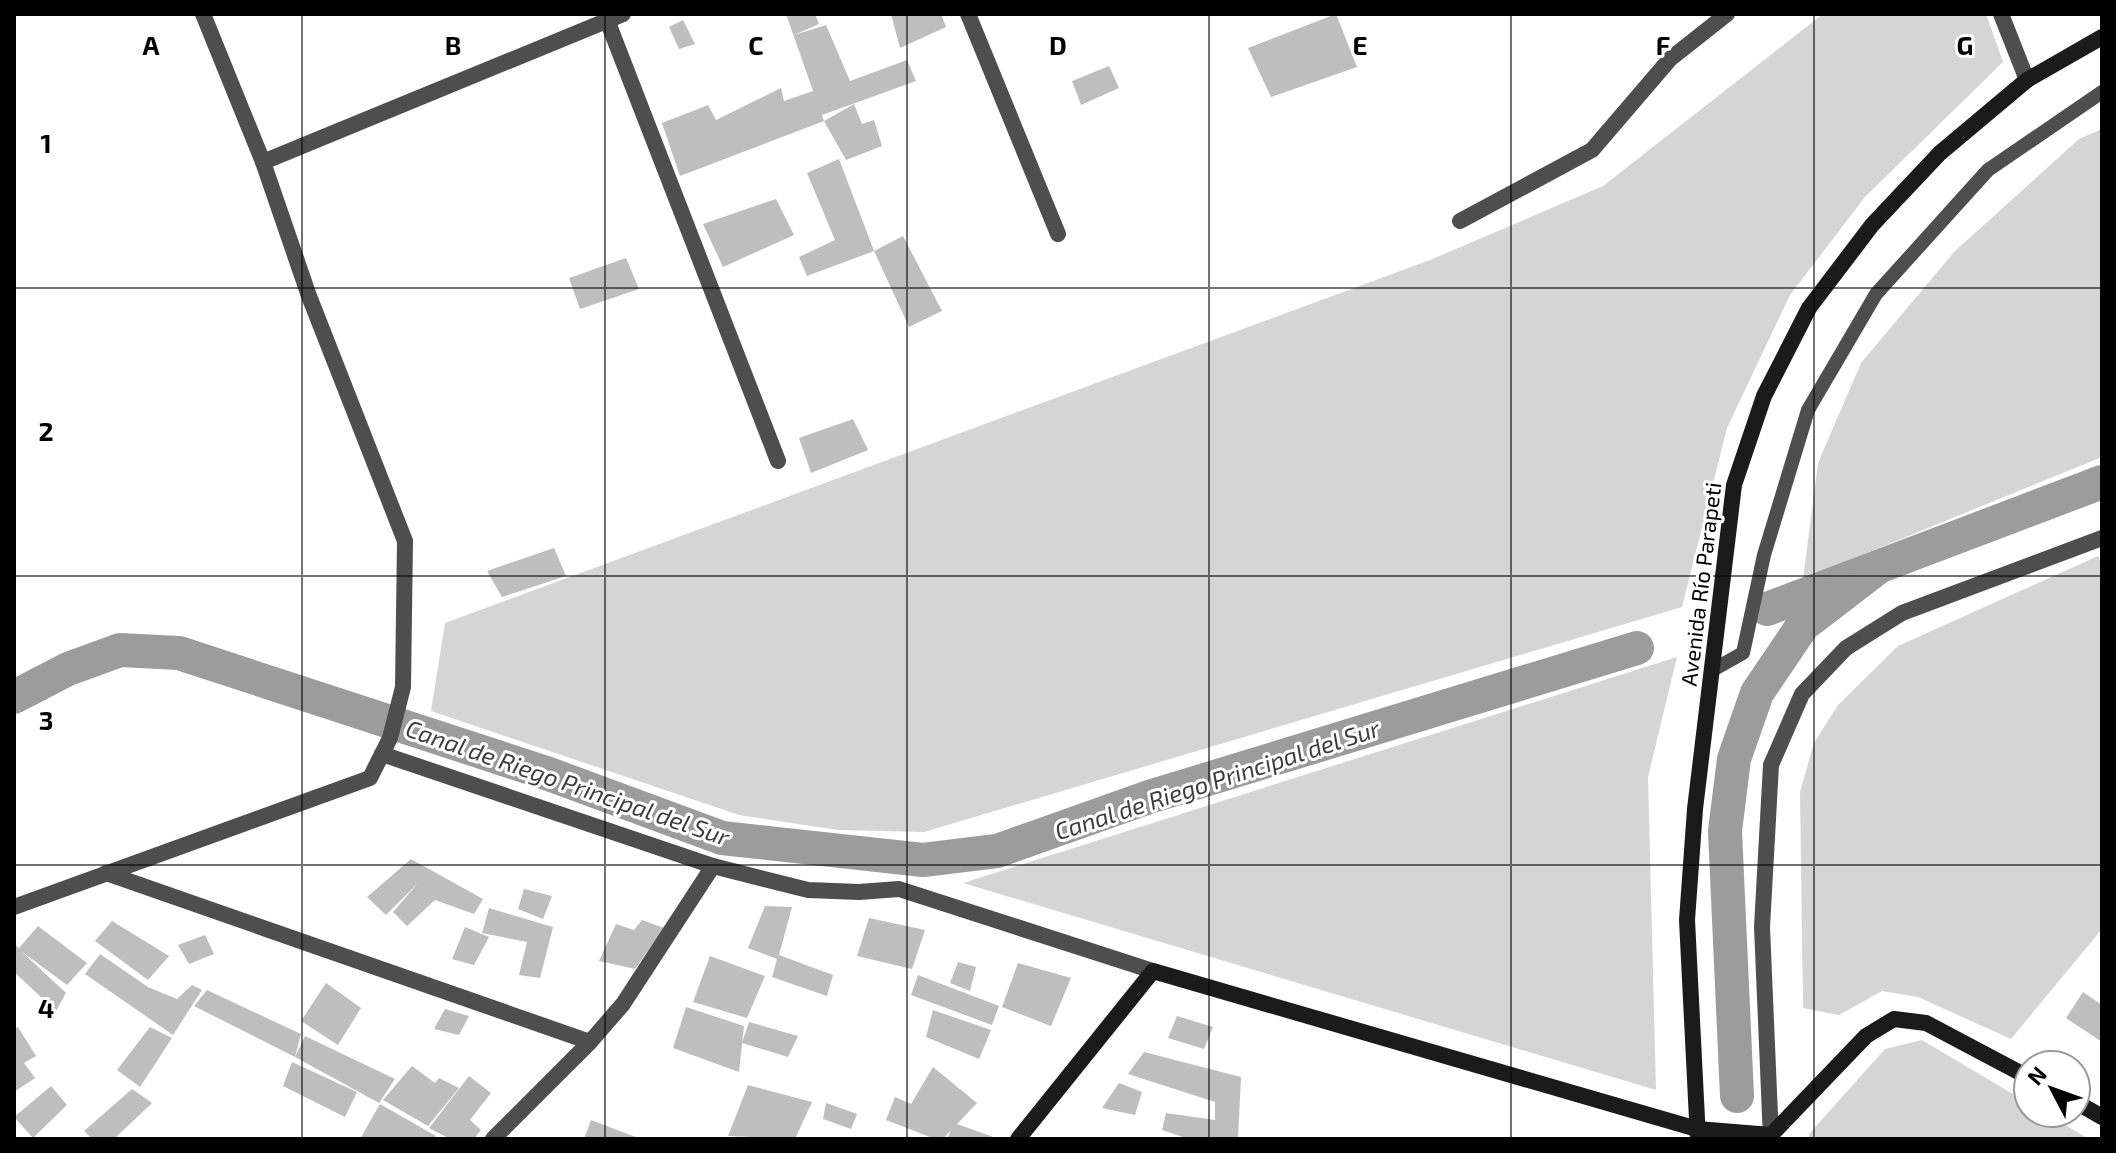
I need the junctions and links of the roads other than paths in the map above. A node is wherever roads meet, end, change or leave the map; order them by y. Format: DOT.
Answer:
graph roads {
  1 [pos="203,14"];
  2 [pos="968,14"];
  3 [pos="1727,14"];
  4 [pos="2001,14"];
  5 [pos="615,17"];
  6 [pos="2102,37"];
  7 [pos="2027,80"];
  8 [pos="2102,92"];
  9 [pos="263,162"];
  10 [pos="1460,221"];
  11 [pos="1058,234"];
  12 [pos="778,461"];
  13 [pos="2102,538"];
  14 [pos="1711,671"];
  15 [pos="382,754"];
  16 [pos="713,866"];
  17 [pos="106,873"];
  18 [pos="14,907"];
  19 [pos="1153,971"];
  20 [pos="590,1042"];
  21 [pos="2012,1069"];
  22 [pos="1698,1134"];
  23 [pos="1771,1137"];
  24 [pos="493,1139"];
  25 [pos="1018,1139"];
  1 -- 9 [label="street"];
  2 -- 11 [label="street"];
  3 -- 10 [label="street"];
  4 -- 7 [label="street"];
  5 -- 9 [label="street"];
  5 -- 12 [label="street"];
  6 -- 7 [label="main road, Avenida Río Parapeti"];
  7 -- 14 [label="main road, Avenida Río Parapeti"];
  8 -- 14 [label="lane"];
  9 -- 15 [label="street"];
  13 -- 23 [label="street"];
  14 -- 22 [label="main road, Avenida Río Parapeti"];
  15 -- 16 [label="street"];
  15 -- 17 [label="street"];
  16 -- 19 [label="street"];
  16 -- 20 [label="street"];
  17 -- 18 [label="street"];
  17 -- 20 [label="street"];
  19 -- 22 [label="main road"];
  19 -- 25 [label="main road"];
  20 -- 24 [label="street"];
  21 -- 23 [label="main road"];
  22 -- 23 [label="main road"];
}
